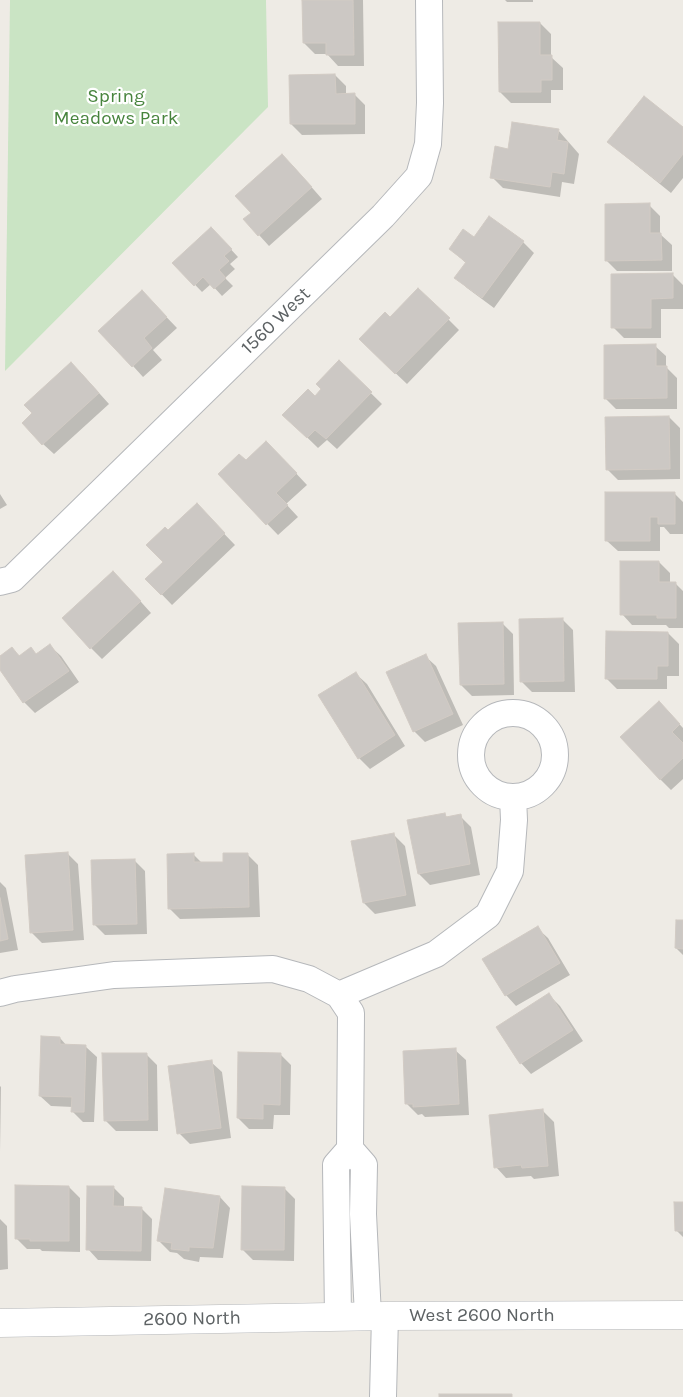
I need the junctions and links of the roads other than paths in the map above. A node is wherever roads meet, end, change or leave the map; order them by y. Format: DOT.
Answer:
graph roads {
  1 [pos="429,0"];
  2 [pos="0,582"];
  3 [pos="512,797"];
  4 [pos="0,993"];
  5 [pos="339,995"];
  6 [pos="350,1149"];
  7 [pos="683,1315"];
  8 [pos="376,1316"];
  9 [pos="338,1317"];
  10 [pos="0,1323"];
  11 [pos="383,1397"];
  1 -- 2 [label="street, 1560 West"];
  3 -- 5 [label="street"];
  4 -- 5 [label="street"];
  5 -- 6 [label="street"];
  6 -- 8 [label="street"];
  6 -- 9 [label="street"];
  7 -- 8 [label="street, West 2600 North"];
  8 -- 9 [label="street, 2600 North"];
  8 -- 11 [label="street"];
  9 -- 10 [label="street, 2600 North"];
}
